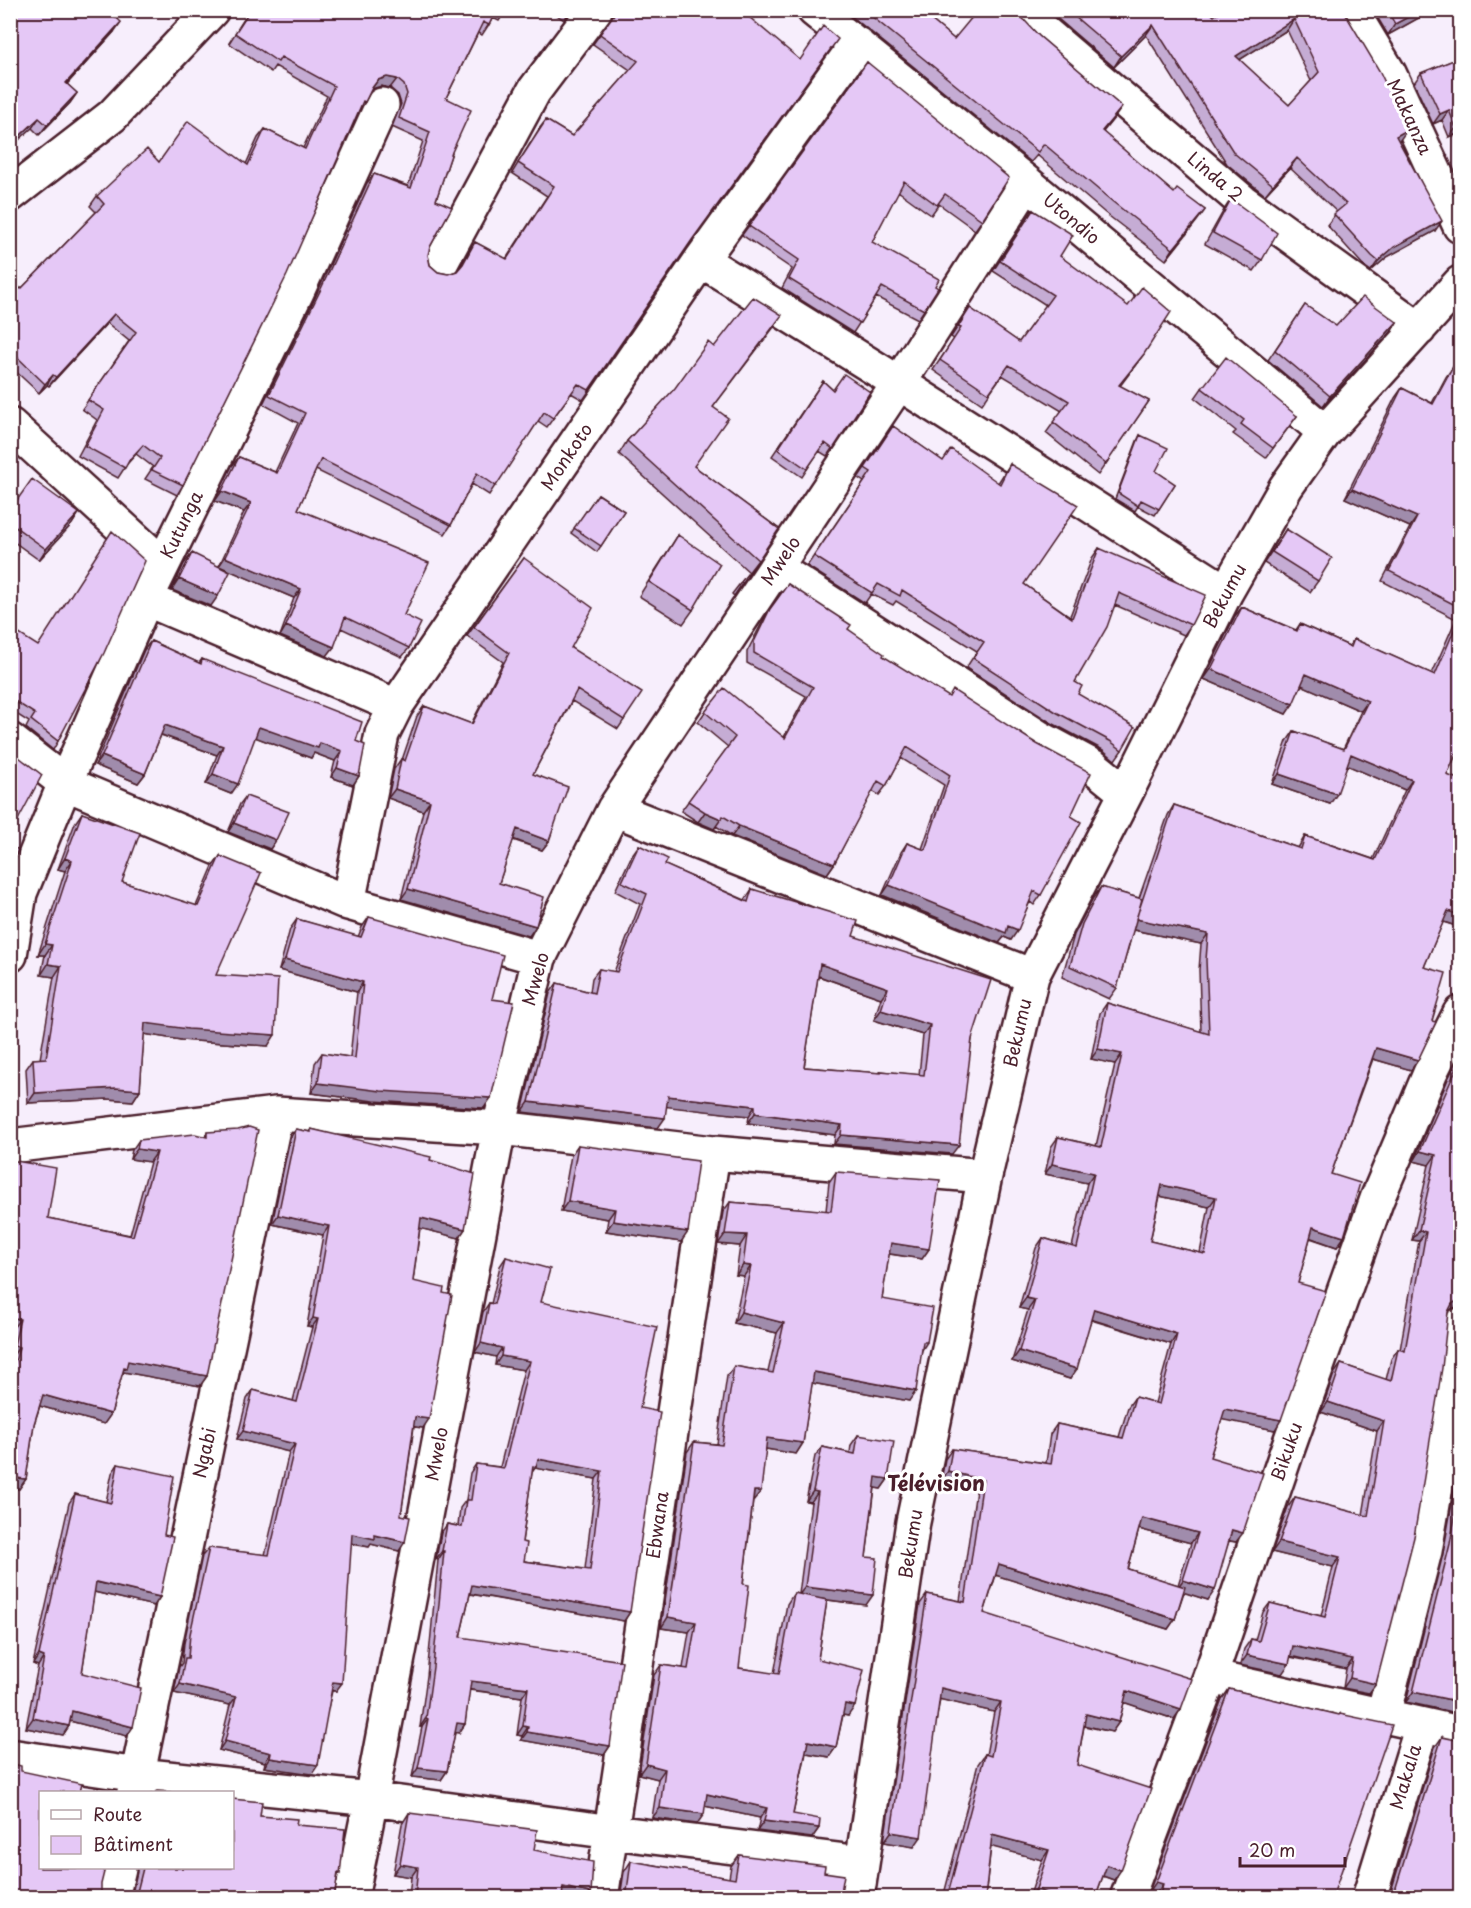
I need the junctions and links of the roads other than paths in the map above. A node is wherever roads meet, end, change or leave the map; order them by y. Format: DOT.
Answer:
graph roads {
  1 [pos="212,10"];
  2 [pos="595,10"];
  3 [pos="814,10"];
  4 [pos="1022,10"];
  5 [pos="1351,10"];
  6 [pos="857,44"];
  7 [pos="382,105"];
  8 [pos="1027,183"];
  9 [pos="10,195"];
  10 [pos="1461,226"];
  11 [pos="701,260"];
  12 [pos="440,265"];
  13 [pos="1461,283"];
  14 [pos="1419,329"];
  15 [pos="899,383"];
  16 [pos="10,425"];
  17 [pos="1324,432"];
  18 [pos="162,564"];
  19 [pos="776,568"];
  20 [pos="1226,592"];
  21 [pos="146,599"];
  22 [pos="396,706"];
  23 [pos="10,740"];
  24 [pos="65,783"];
  25 [pos="1126,793"];
  26 [pos="614,809"];
  27 [pos="348,903"];
  28 [pos="10,955"];
  29 [pos="539,957"];
  30 [pos="1032,976"];
  31 [pos="1461,1014"];
  32 [pos="276,1114"];
  33 [pos="499,1128"];
  34 [pos="10,1146"];
  35 [pos="713,1153"];
  36 [pos="985,1176"];
  37 [pos="1461,1325"];
  38 [pos="1210,1677"];
  39 [pos="1383,1715"];
  40 [pos="1422,1726"];
  41 [pos="1461,1733"];
  42 [pos="10,1756"];
  43 [pos="136,1784"];
  44 [pos="371,1799"];
  45 [pos="612,1832"];
  46 [pos="862,1863"];
  47 [pos="118,1869"];
  48 [pos="112,1898"];
  49 [pos="351,1898"];
  50 [pos="601,1898"];
  51 [pos="857,1898"];
  52 [pos="1127,1898"];
  53 [pos="1369,1898"];
  1 -- 9 [label="street"];
  2 -- 12 [label="street"];
  3 -- 6 [label="street, Utondio"];
  4 -- 14 [label="street, Linda 2"];
  5 -- 10 [label="street, Makanza"];
  6 -- 8 [label="street, Utondio"];
  6 -- 11 [label="street, Monkoto"];
  7 -- 18 [label="street, Kutunga"];
  8 -- 15 [label="street, Mwelo"];
  8 -- 17 [label="street, Utondio"];
  11 -- 15 [label="street"];
  11 -- 22 [label="street, Monkoto"];
  13 -- 14 [label="street, Bekumu"];
  14 -- 17 [label="street, Bekumu"];
  15 -- 19 [label="street, Mwelo"];
  15 -- 20 [label="street"];
  16 -- 18 [label="street"];
  17 -- 20 [label="street, Bekumu"];
  18 -- 21 [label="street, Kutunga"];
  19 -- 25 [label="street"];
  19 -- 26 [label="street, Mwelo"];
  20 -- 25 [label="street, Bekumu"];
  21 -- 22 [label="street"];
  21 -- 24 [label="street, Kutunga"];
  22 -- 27 [label="street, Monkoto"];
  23 -- 24 [label="street"];
  24 -- 27 [label="street"];
  24 -- 28 [label="street, Kutunga"];
  25 -- 30 [label="street, Bekumu"];
  26 -- 29 [label="street, Mwelo"];
  26 -- 30 [label="street"];
  27 -- 29 [label="street"];
  29 -- 33 [label="street, Mwelo"];
  30 -- 36 [label="street, Bekumu"];
  31 -- 38 [label="street, Bikuku"];
  32 -- 33 [label="street"];
  32 -- 34 [label="street"];
  32 -- 43 [label="street, Ngabi"];
  33 -- 35 [label="street"];
  33 -- 44 [label="street, Mwelo"];
  35 -- 36 [label="street"];
  35 -- 45 [label="street, Ebwana"];
  36 -- 46 [label="street, Bekumu"];
  37 -- 39 [label="street"];
  38 -- 39 [label="street"];
  38 -- 52 [label="street, Bikuku"];
  39 -- 40 [label="street"];
  40 -- 41 [label="street"];
  40 -- 53 [label="street, Makala"];
  42 -- 43 [label="street"];
  43 -- 44 [label="street"];
  44 -- 45 [label="street"];
  44 -- 49 [label="street, Mwelo"];
  45 -- 46 [label="street"];
  45 -- 50 [label="street, Ebwana"];
  46 -- 51 [label="street, Bekumu"];
  47 -- 48 [label="street"];
}
